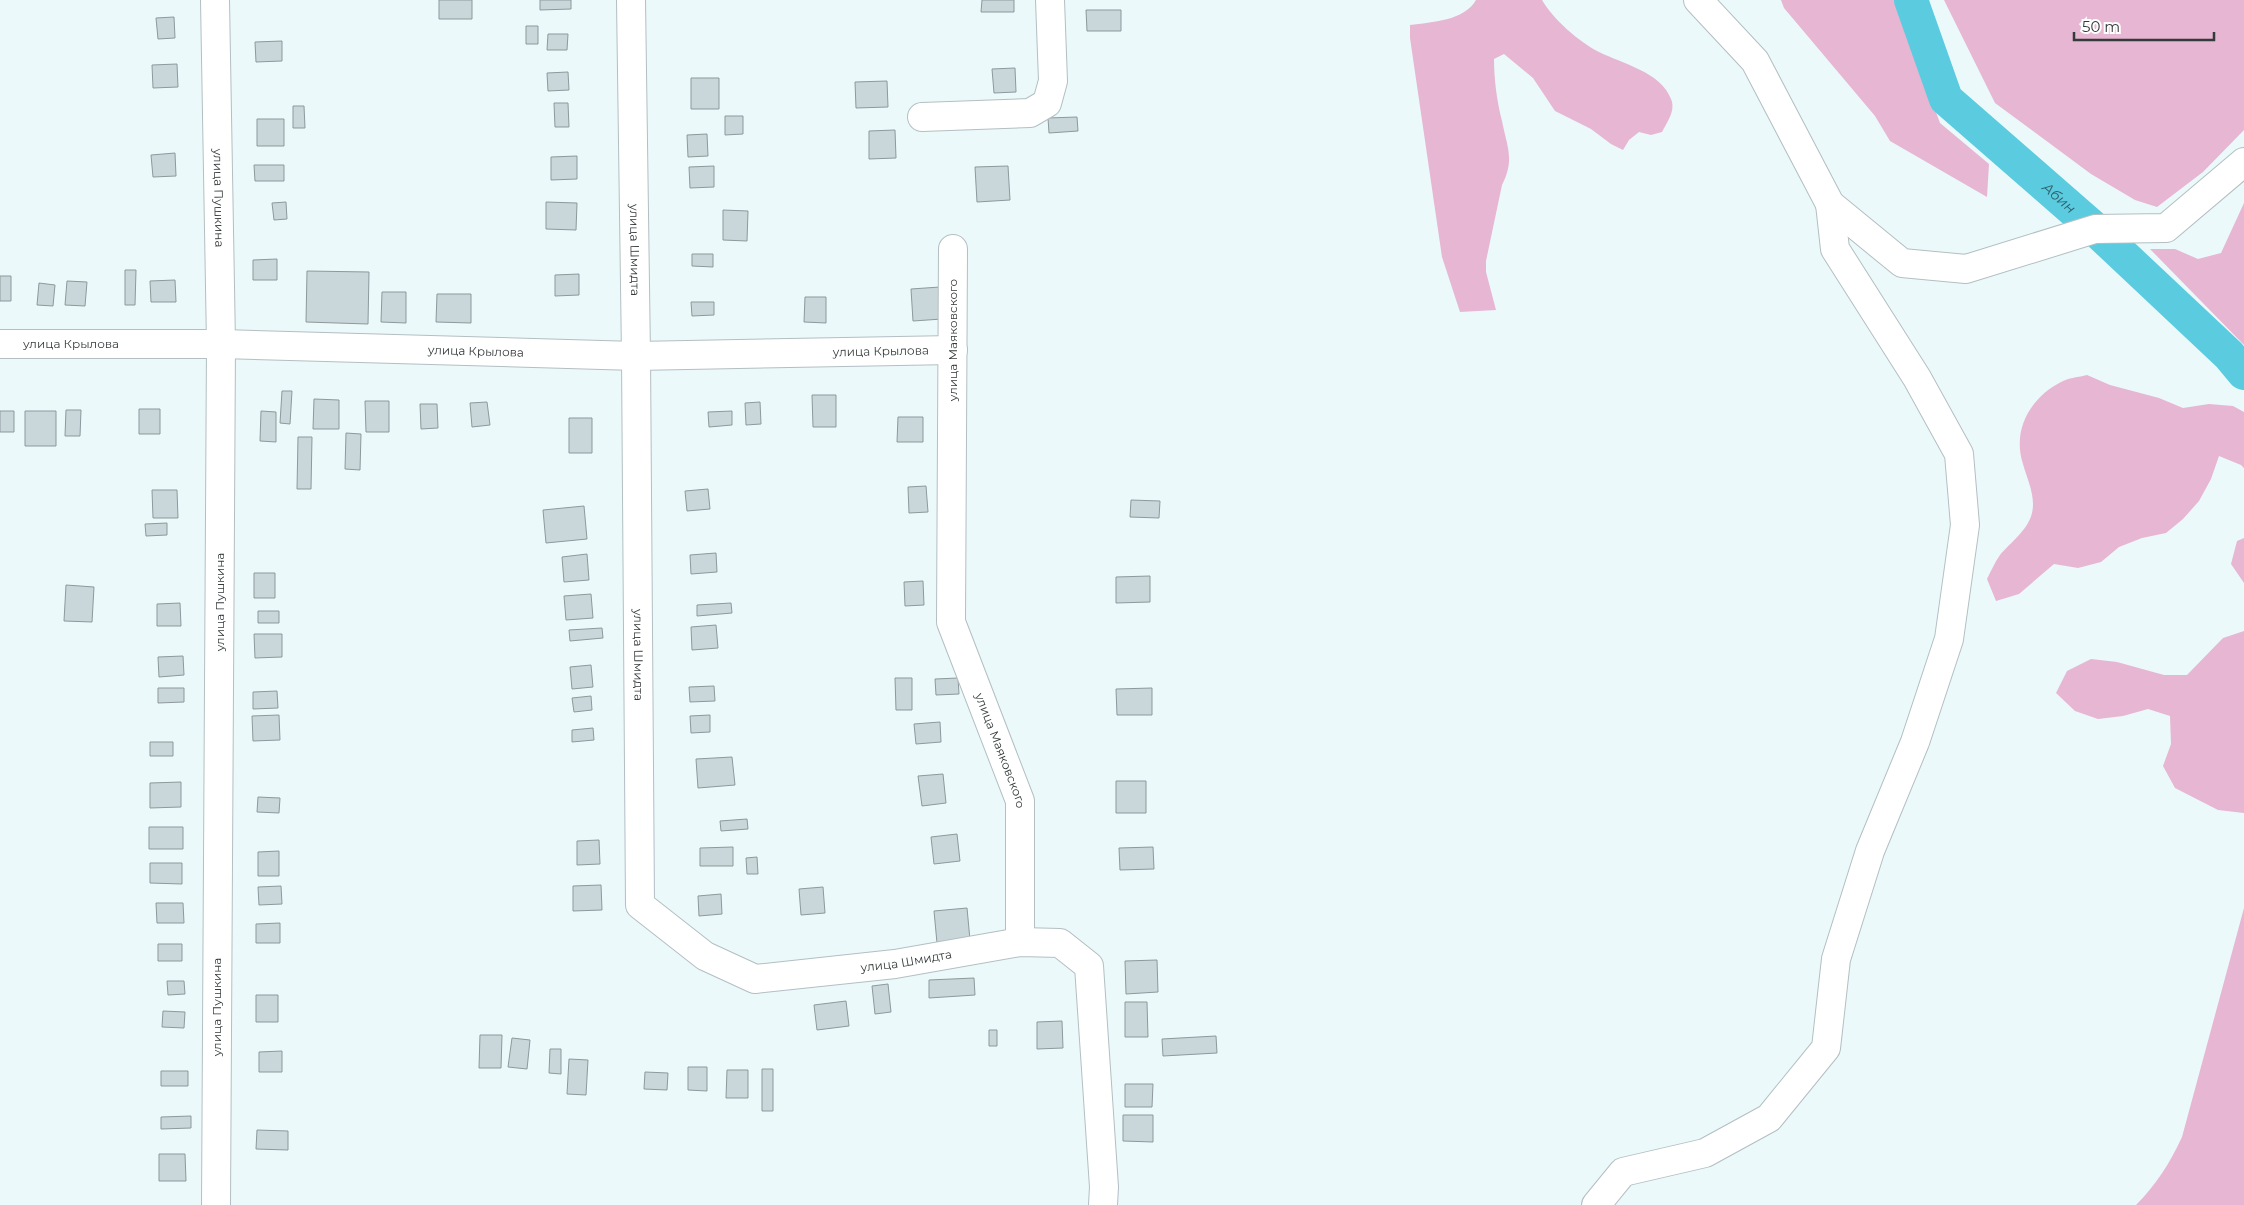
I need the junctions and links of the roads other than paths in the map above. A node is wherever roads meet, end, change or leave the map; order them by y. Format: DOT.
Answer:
graph roads {
  1 [pos="215,0"];
  2 [pos="631,0"];
  3 [pos="1050,0"];
  4 [pos="1698,0"];
  5 [pos="922,117"];
  6 [pos="2244,162"];
  7 [pos="1830,204"];
  8 [pos="952,249"];
  9 [pos="0,344"];
  10 [pos="221,344"];
  11 [pos="953,350"];
  12 [pos="636,356"];
  13 [pos="1020,942"];
  14 [pos="216,1205"];
  15 [pos="1103,1205"];
  16 [pos="1596,1205"];
  1 -- 10 [label="street, улица Пушкина"];
  2 -- 12 [label="street, улица Шмидта"];
  3 -- 5 [label="street"];
  4 -- 7 [label="street"];
  6 -- 7 [label="street"];
  7 -- 16 [label="street"];
  8 -- 11 [label="street, улица Маяковского"];
  9 -- 10 [label="street, улица Крылова"];
  10 -- 12 [label="street, улица Крылова"];
  10 -- 14 [label="street, улица Пушкина"];
  11 -- 12 [label="street, улица Крылова"];
  11 -- 13 [label="street, улица Маяковского"];
  12 -- 13 [label="street, улица Шмидта"];
  13 -- 15 [label="street"];
}
